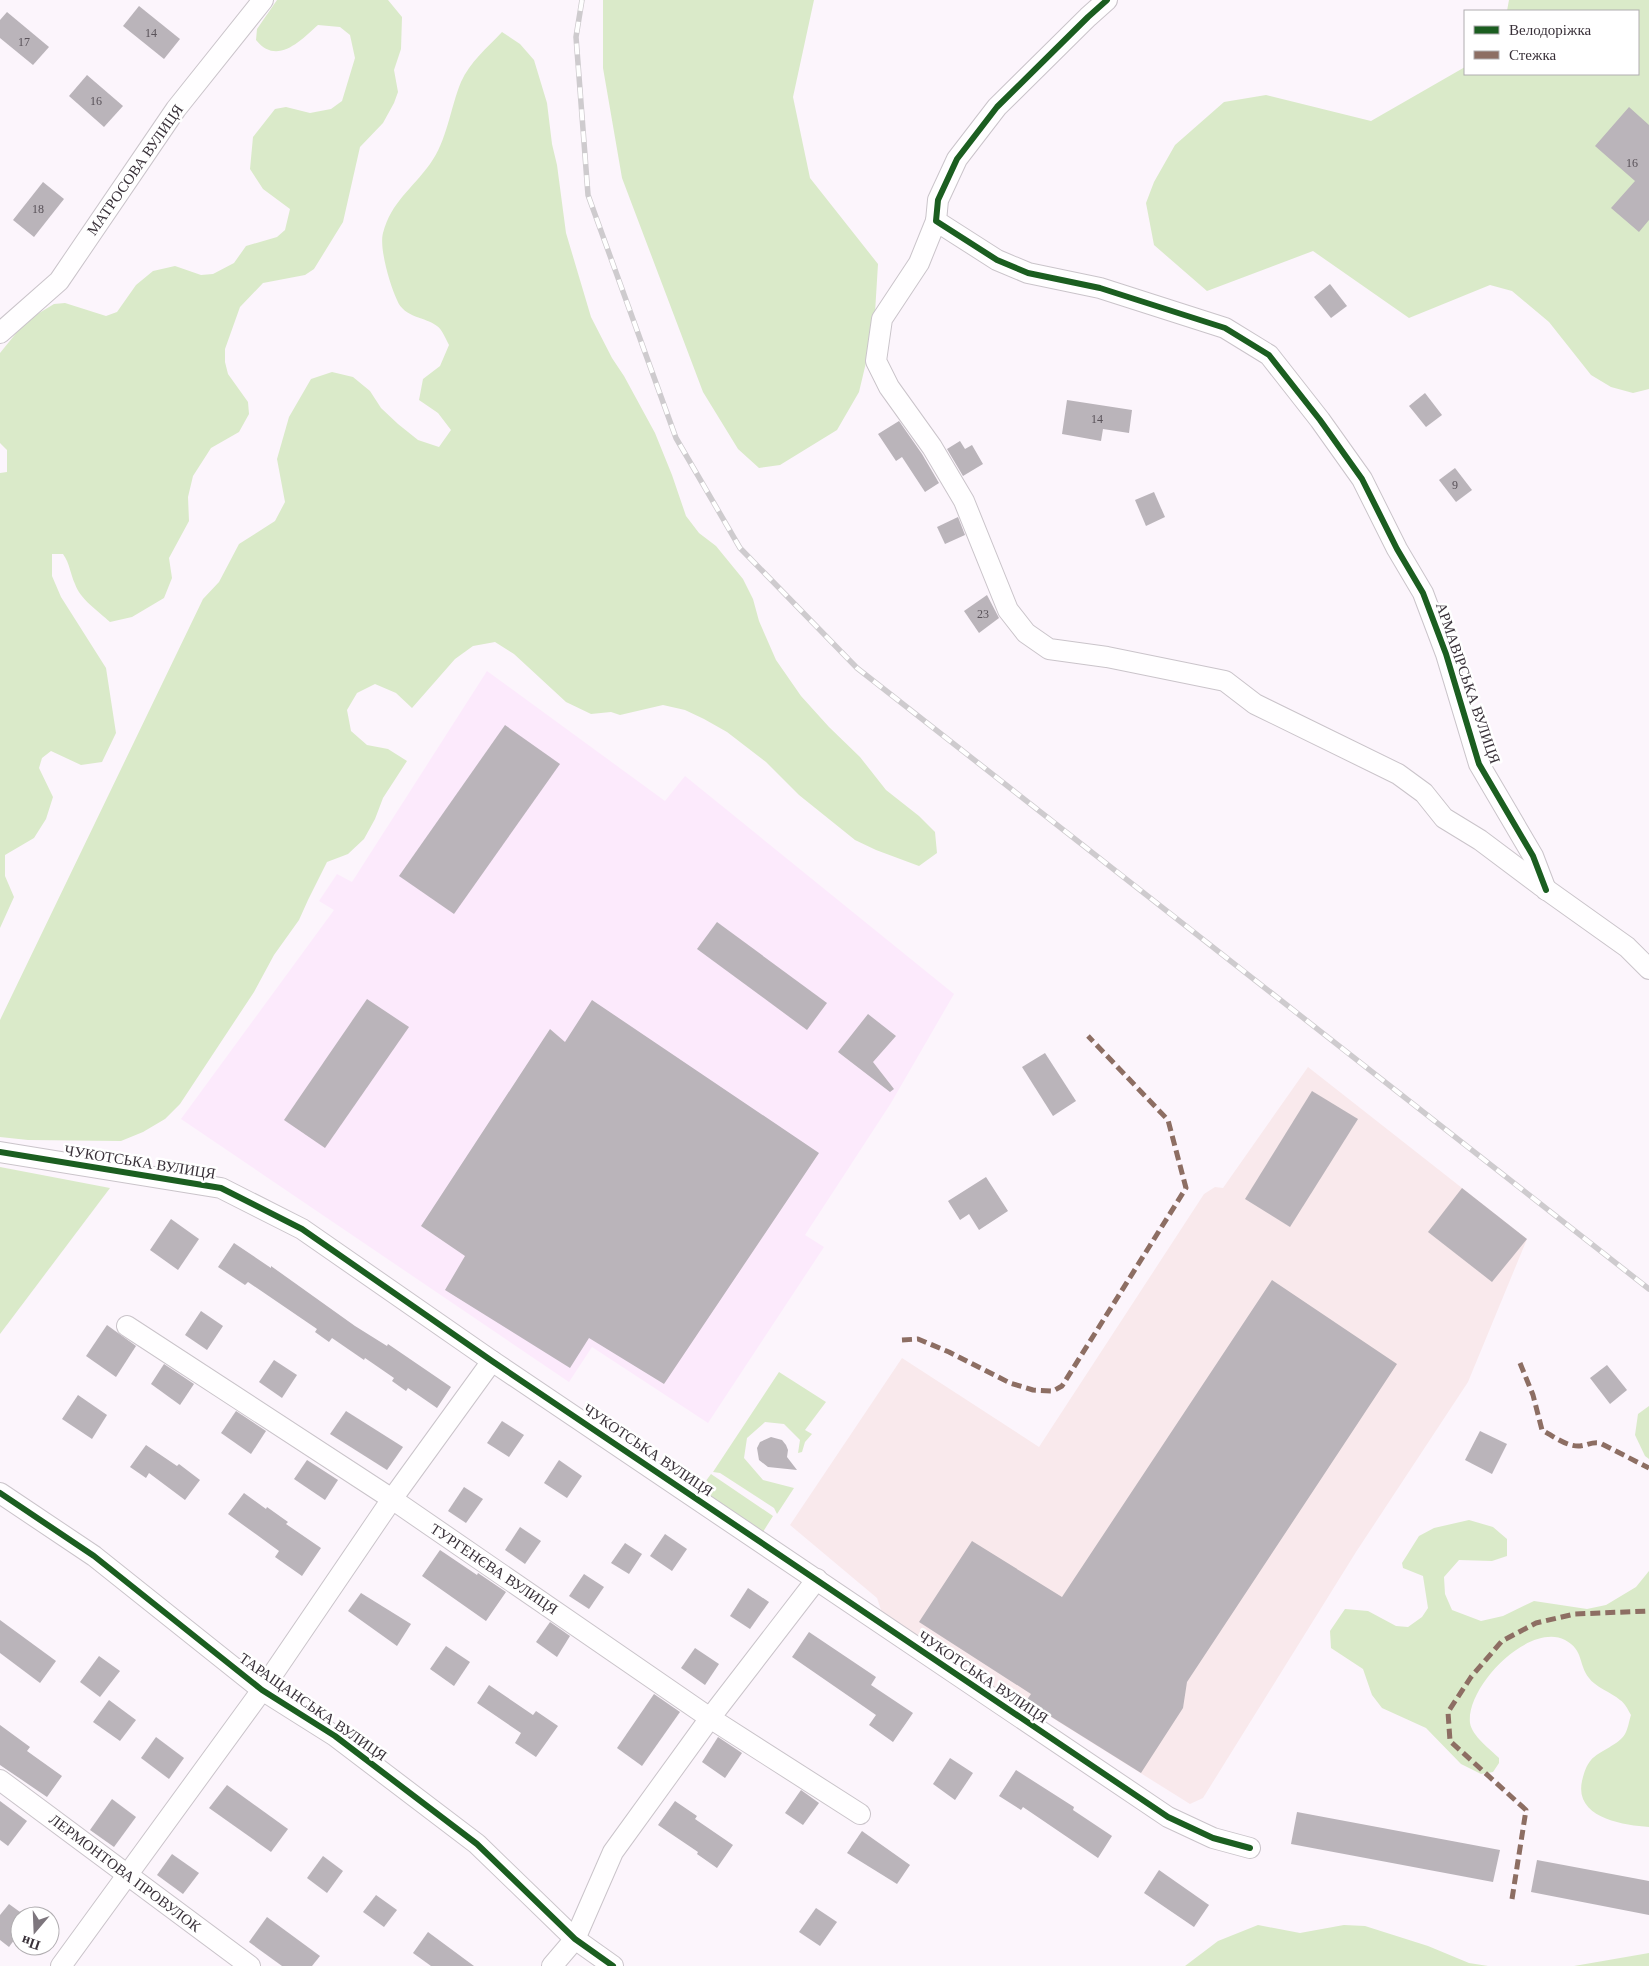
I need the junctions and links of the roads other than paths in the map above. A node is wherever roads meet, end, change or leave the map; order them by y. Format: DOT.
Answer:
graph roads {
  1 [pos="263,0"];
  2 [pos="1107,0"];
  3 [pos="936,220"];
  4 [pos="0,333"];
  5 [pos="1546,890"];
  6 [pos="1649,969"];
  7 [pos="0,1152"];
  8 [pos="127,1326"];
  9 [pos="492,1361"];
  10 [pos="0,1493"];
  11 [pos="392,1499"];
  12 [pos="818,1579"];
  13 [pos="262,1690"];
  14 [pos="710,1718"];
  15 [pos="0,1780"];
  16 [pos="860,1814"];
  17 [pos="1250,1848"];
  18 [pos="128,1875"];
  19 [pos="575,1939"];
  20 [pos="61,1966"];
  21 [pos="250,1966"];
  22 [pos="552,1966"];
  23 [pos="613,1966"];
  1 -- 4 [label="street, МАТРОСОВА ВУЛИЦЯ"];
  2 -- 3 [label="street"];
  3 -- 5 [label="street, АРМАВІРСЬКА ВУЛИЦЯ"];
  3 -- 5 [label="street"];
  5 -- 6 [label="street"];
  7 -- 9 [label="street, ЧУКОТСЬКА ВУЛИЦЯ"];
  8 -- 11 [label="street, ТУРГЕНЄВА ВУЛИЦЯ"];
  9 -- 11 [label="street"];
  9 -- 12 [label="street, ЧУКОТСЬКА ВУЛИЦЯ"];
  10 -- 13 [label="street, ТАРАЩАНСЬКА ВУЛИЦЯ"];
  11 -- 13 [label="street"];
  11 -- 14 [label="street, ТУРГЕНЄВА ВУЛИЦЯ"];
  12 -- 14 [label="street"];
  12 -- 17 [label="street, ЧУКОТСЬКА ВУЛИЦЯ"];
  13 -- 18 [label="street"];
  13 -- 19 [label="street, ТАРАЩАНСЬКА ВУЛИЦЯ"];
  14 -- 16 [label="street, ТУРГЕНЄВА ВУЛИЦЯ"];
  14 -- 19 [label="street"];
  15 -- 18 [label="street, ЛЕРМОНТОВА ПРОВУЛОК"];
  18 -- 20 [label="street"];
  18 -- 21 [label="street, ЛЕРМОНТОВА ПРОВУЛОК"];
  19 -- 22 [label="street"];
  19 -- 23 [label="street, ТАРАЩАНСЬКА ВУЛИЦЯ"];
}
